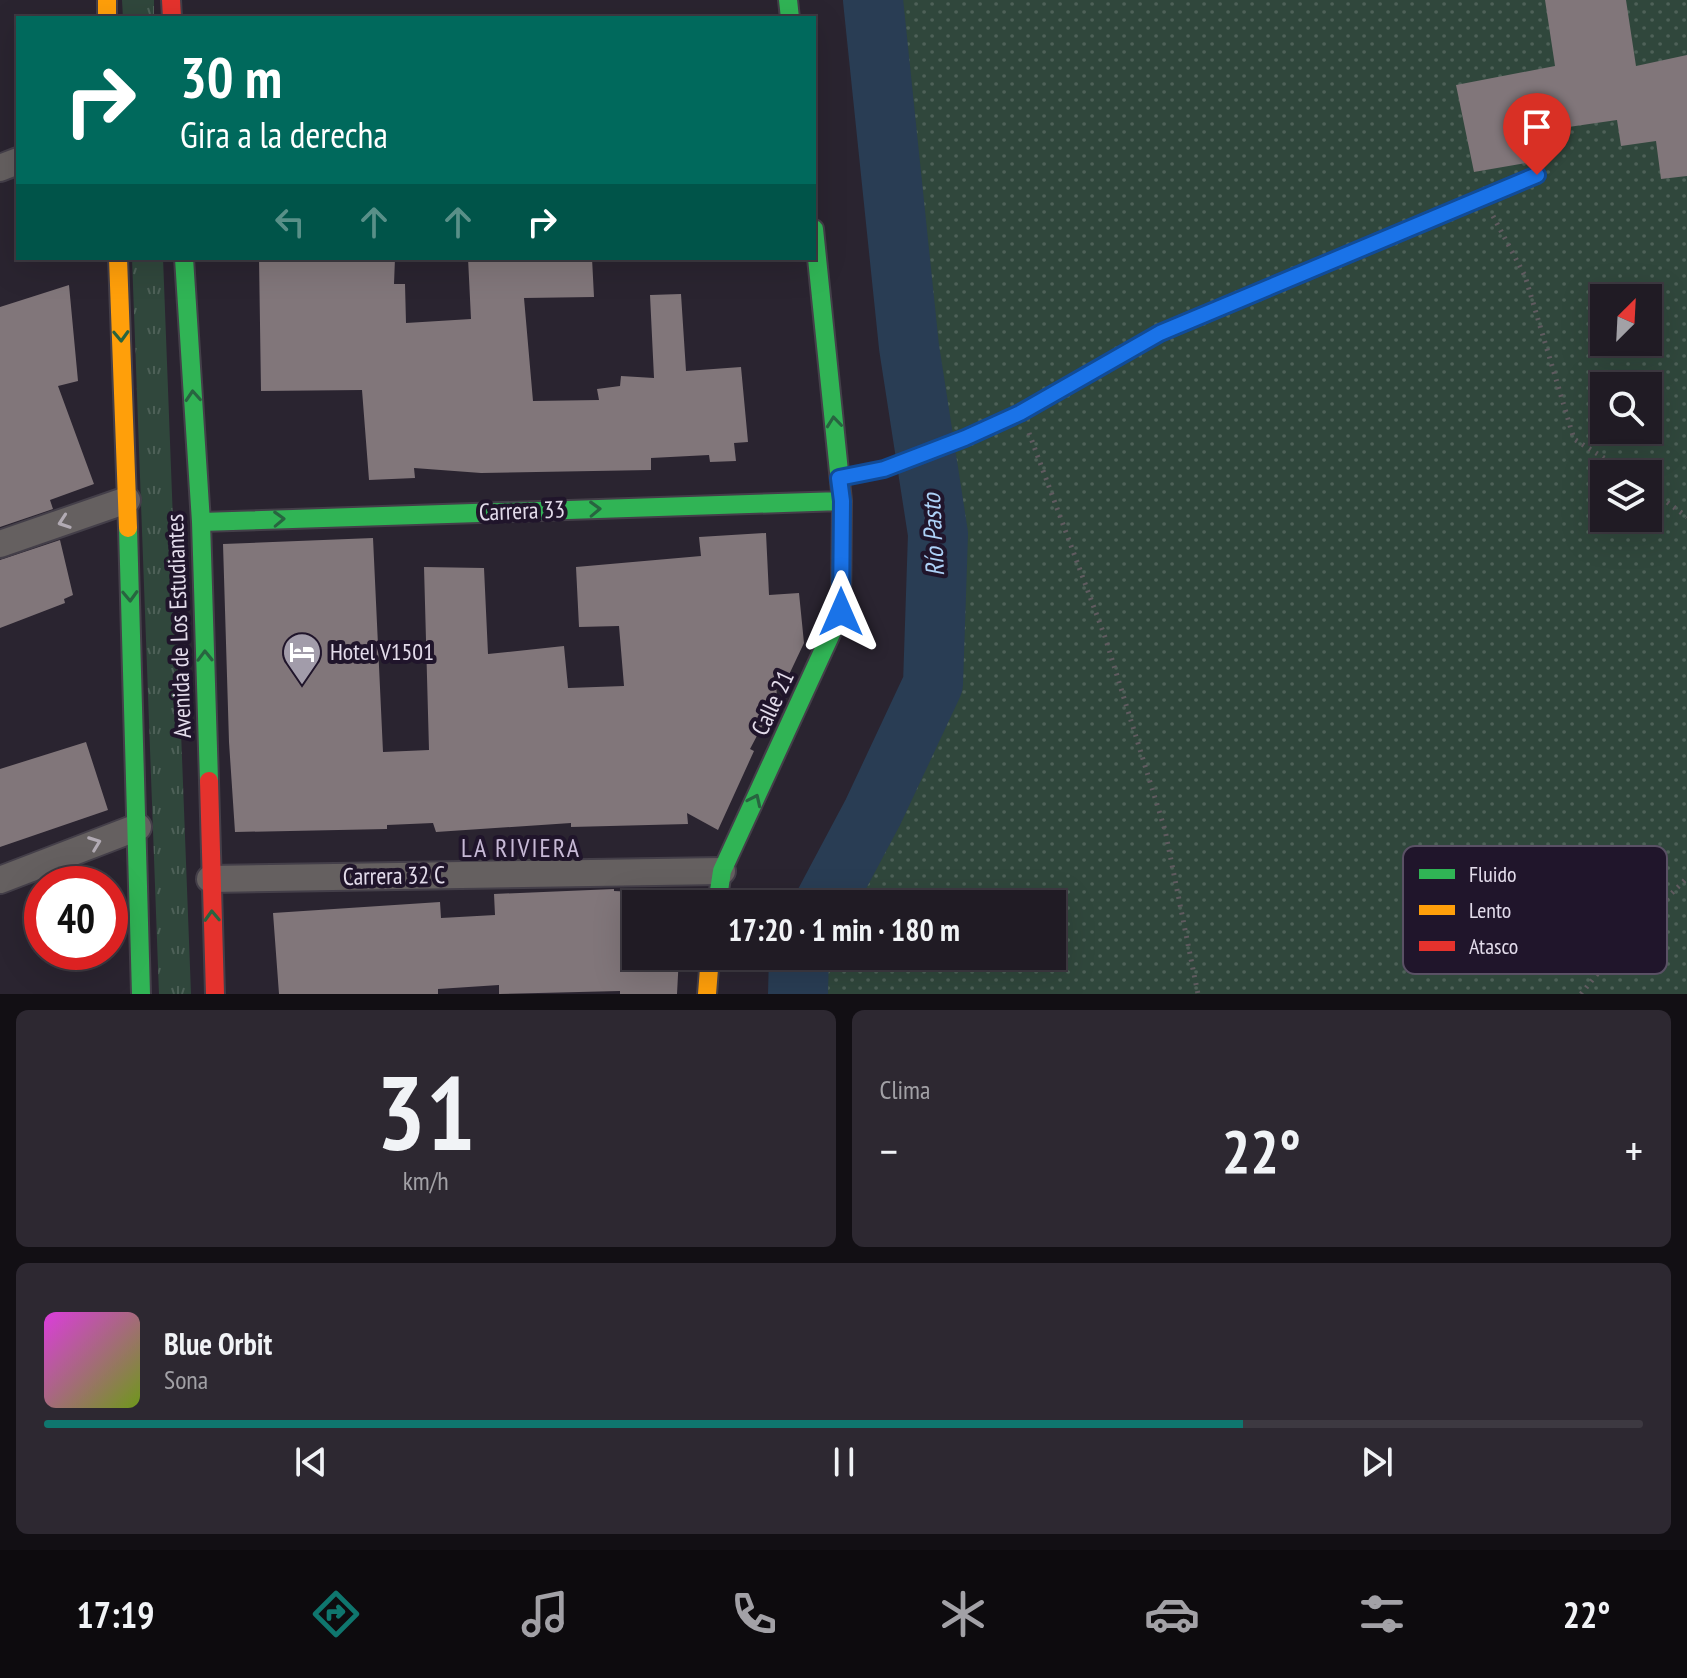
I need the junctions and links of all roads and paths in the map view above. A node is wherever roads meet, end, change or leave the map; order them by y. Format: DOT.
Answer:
graph roads {
  1 [pos="1537,175"];
  2 [pos="1483,197"];
  3 [pos="816,249"];
  4 [pos="118,260"];
  5 [pos="184,260"];
  6 [pos="1020,413"];
  7 [pos="1607,460"];
  8 [pos="839,478"];
  9 [pos="1662,498"];
  10 [pos="127,500"];
  11 [pos="842,501"];
  12 [pos="1687,517"];
  13 [pos="201,522"];
  14 [pos="0,544"];
  15 [pos="138,827"];
  16 [pos="722,871"];
  17 [pos="1687,878"];
  18 [pos="210,879"];
  19 [pos="0,880"];
  20 [pos="719,890"];
  21 [pos="1667,898"];
  22 [pos="709,970"];
  23 [pos="1597,974"];
  24 [pos="141,994"];
  25 [pos="215,994"];
  26 [pos="707,994"];
  27 [pos="1198,994"];
  28 [pos="1581,994"];
  1 -- 2 [label="lane"];
  2 -- 6 [label="lane"];
  2 -- 7 [label="path"];
  8 -- 3 [label="main road, Calle 21, one-way"];
  4 -- 10 [label="main road, Avenida de Los Estudiantes, one-way"];
  13 -- 5 [label="main road, Avenida de Los Estudiantes, one-way"];
  6 -- 8 [label="lane"];
  6 -- 27 [label="path"];
  8 -- 11 [label="main road, Calle 21"];
  9 -- 12 [label="path"];
  10 -- 14 [label="street, one-way"];
  10 -- 15 [label="main road, Avenida de Los Estudiantes, one-way"];
  13 -- 11 [label="main road, Carrera 33, one-way"];
  16 -- 11 [label="main road, Calle 21, one-way"];
  18 -- 13 [label="main road, Avenida de Los Estudiantes, one-way"];
  19 -- 15 [label="street, one-way"];
  15 -- 24 [label="main road, Avenida de Los Estudiantes"];
  16 -- 18 [label="street, Carrera 32 C"];
  16 -- 20 [label="main road, Calle 21"];
  17 -- 21 [label="path"];
  25 -- 18 [label="main road, Avenida de Los Estudiantes, one-way"];
  22 -- 26 [label="main road"];
  23 -- 28 [label="path"];
}
